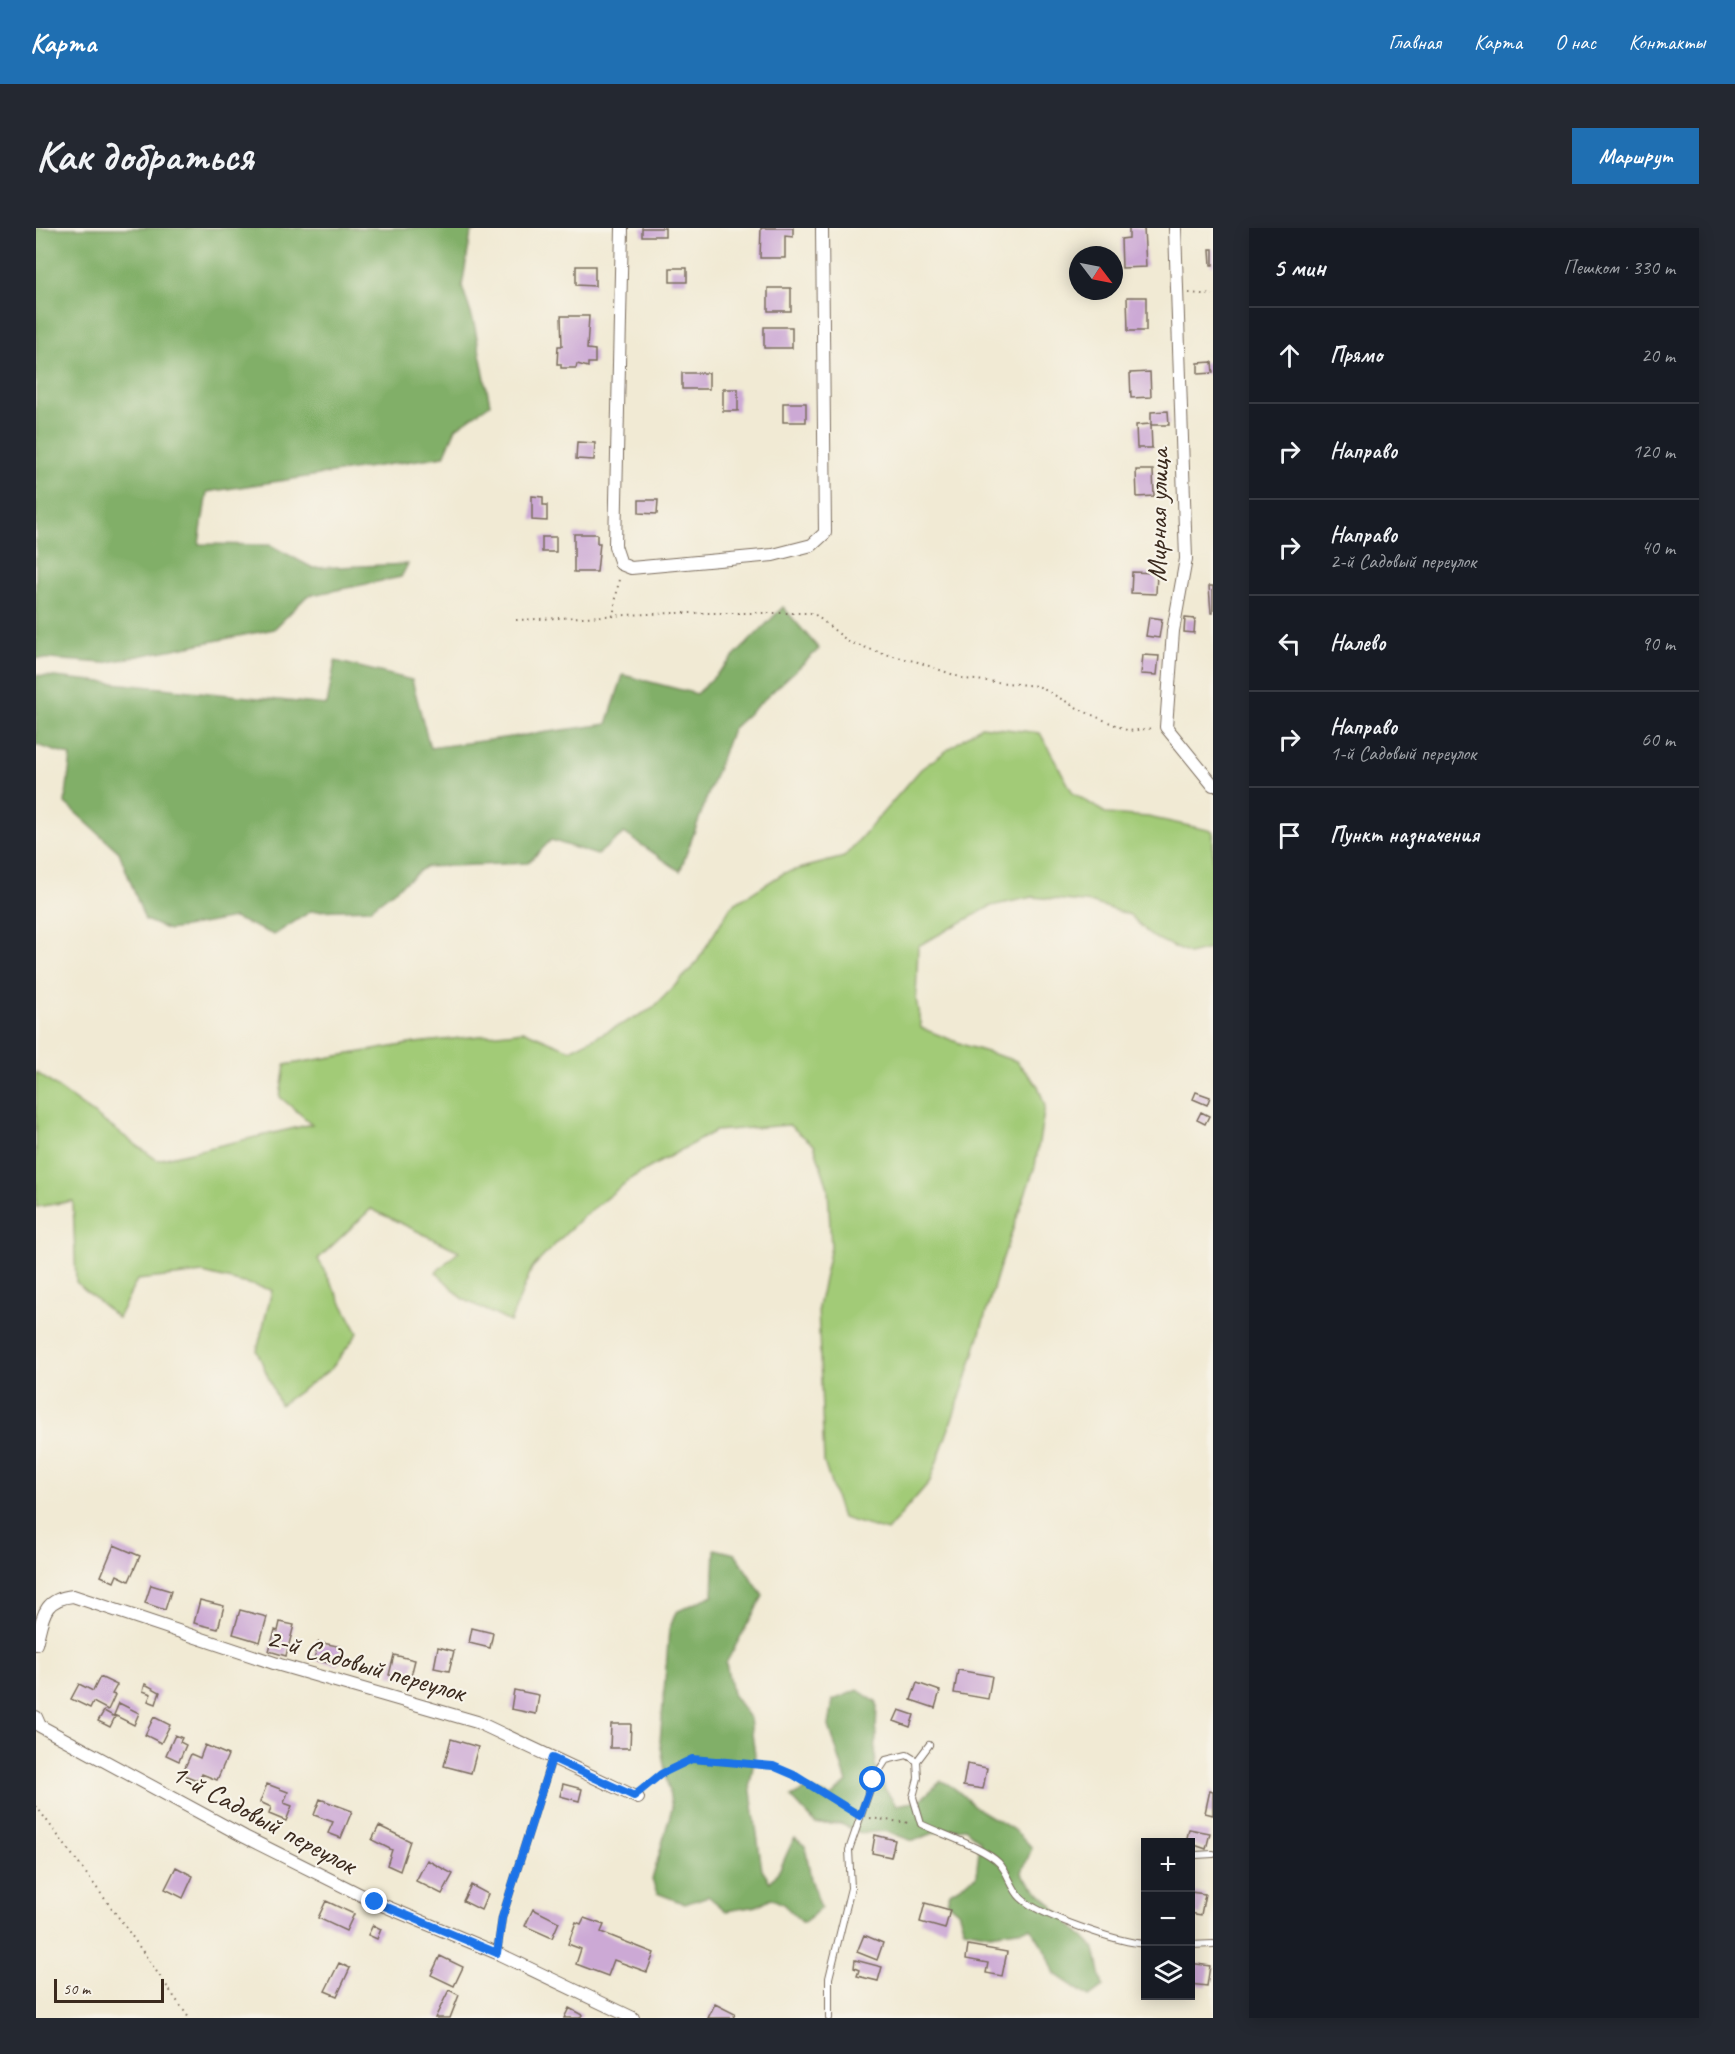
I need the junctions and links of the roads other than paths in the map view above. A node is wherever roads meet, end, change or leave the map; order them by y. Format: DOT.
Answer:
graph roads {
  1 [pos="622,228"];
  2 [pos="822,228"];
  3 [pos="1175,228"];
  4 [pos="1213,785"];
  5 [pos="36,1644"];
  6 [pos="38,1721"];
  7 [pos="929,1744"];
  8 [pos="552,1758"];
  9 [pos="917,1761"];
  10 [pos="636,1797"];
  11 [pos="1213,1854"];
  12 [pos="1196,1855"];
  13 [pos="1141,1944"];
  14 [pos="1213,1944"];
  15 [pos="1195,1945"];
  16 [pos="497,1953"];
  17 [pos="633,2018"];
  18 [pos="829,2018"];
  1 -- 2 [label="street"];
  3 -- 4 [label="street, Мирная улица"];
  5 -- 8 [label="street, 2-й Садовый переулок"];
  6 -- 16 [label="street, 1-й Садовый переулок"];
  7 -- 9 [label="lane"];
  8 -- 10 [label="street, 2-й Садовый переулок"];
  8 -- 16 [label="lane"];
  9 -- 13 [label="lane"];
  9 -- 18 [label="lane"];
  11 -- 12 [label="lane"];
  14 -- 15 [label="lane"];
  16 -- 17 [label="street, 1-й Садовый переулок"];
}
